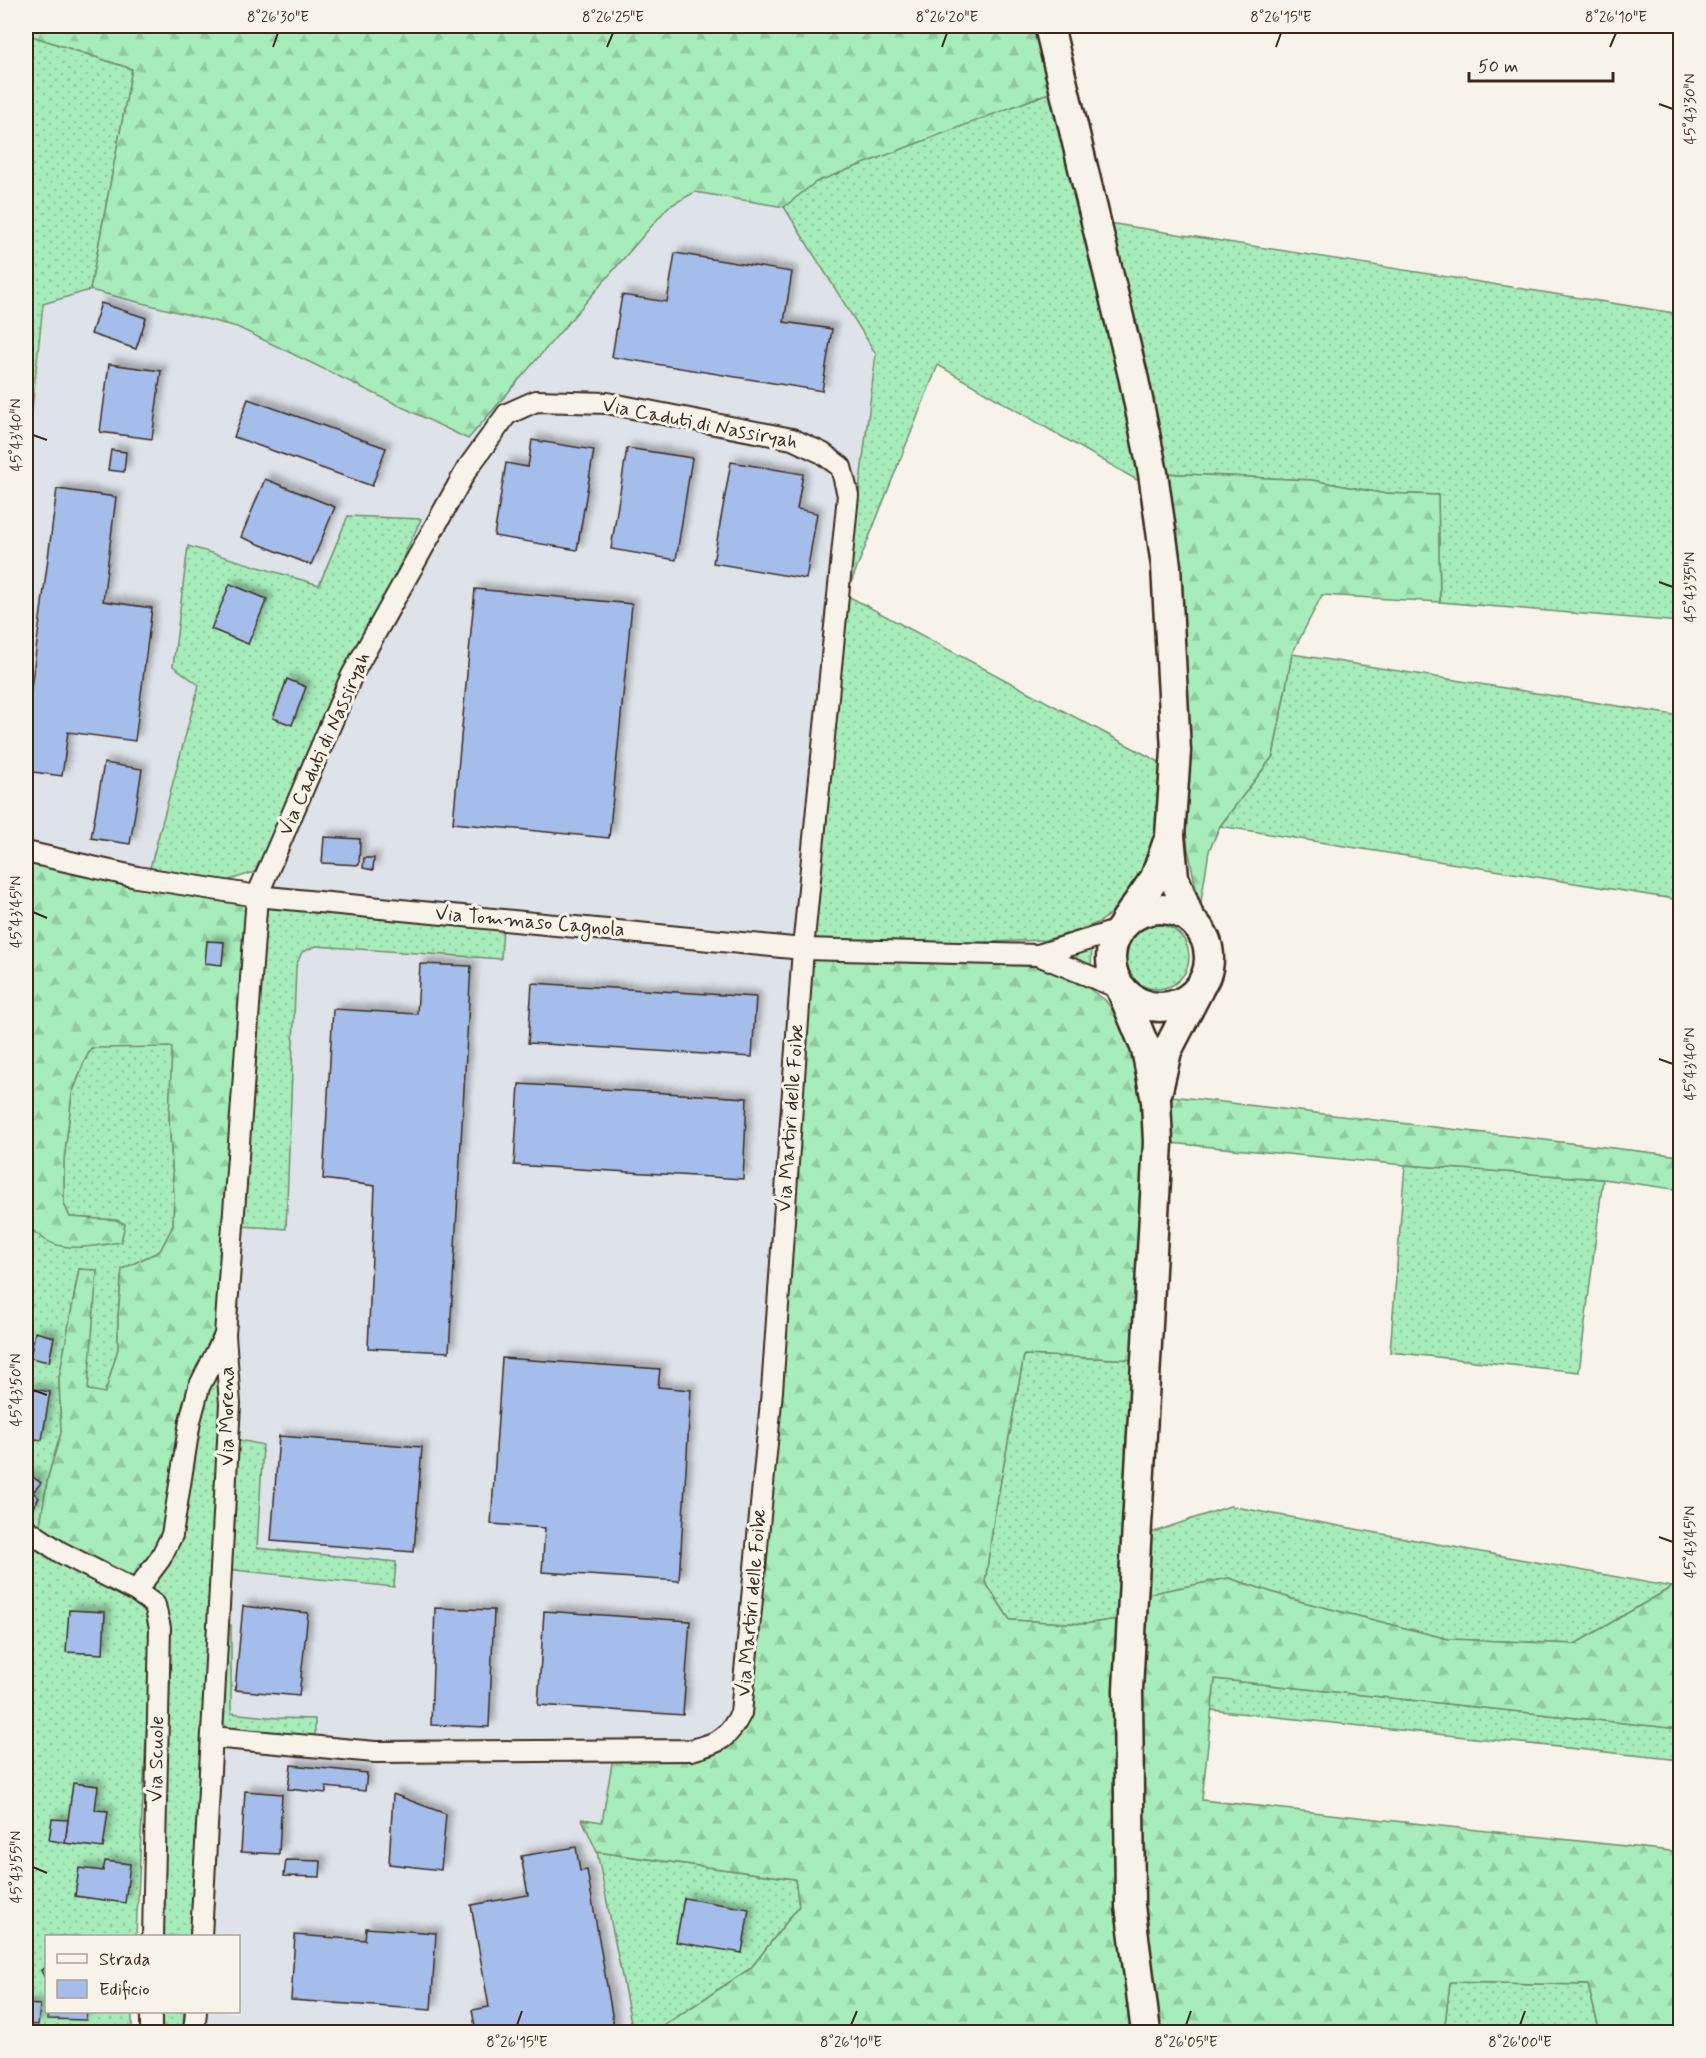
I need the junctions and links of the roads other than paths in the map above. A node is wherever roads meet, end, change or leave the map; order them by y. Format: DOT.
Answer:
graph roads {
  1 [pos="1048,26"];
  2 [pos="1170,836"];
  3 [pos="26,852"];
  4 [pos="257,896"];
  5 [pos="1190,920"];
  6 [pos="1119,930"];
  7 [pos="803,949"];
  8 [pos="1038,955"];
  9 [pos="1201,984"];
  10 [pos="1121,989"];
  11 [pos="1156,1101"];
  12 [pos="225,1335"];
  13 [pos="26,1529"];
  14 [pos="136,1591"];
  15 [pos="212,1737"];
  16 [pos="153,1935"];
  17 [pos="201,1935"];
  18 [pos="152,2013"];
  19 [pos="196,2013"];
  20 [pos="151,2032"];
  21 [pos="194,2032"];
  22 [pos="1146,2032"];
  1 -- 2 [label="main road"];
  2 -- 5 [label="main road"];
  2 -- 6 [label="main road"];
  3 -- 4 [label="street, Via Tommaso Cagnola"];
  4 -- 7 [label="street, Via Tommaso Cagnola"];
  4 -- 7 [label="street, Via Caduti di Nassiryah"];
  4 -- 12 [label="street, Via Morena"];
  5 -- 6 [label="main road"];
  5 -- 9 [label="main road"];
  6 -- 8 [label="street, Via Tommaso Cagnola"];
  6 -- 10 [label="main road"];
  7 -- 8 [label="street, Via Tommaso Cagnola"];
  7 -- 15 [label="street, Via Martiri delle Foibe"];
  8 -- 10 [label="street, Via Tommaso Cagnola"];
  9 -- 10 [label="main road"];
  9 -- 11 [label="main road"];
  10 -- 11 [label="main road"];
  11 -- 22 [label="main road"];
  12 -- 14 [label="street"];
  12 -- 15 [label="street, Via Morena"];
  13 -- 14 [label="street, Via Scuole"];
  14 -- 16 [label="street, Via Scuole"];
  15 -- 17 [label="street, Via Morena"];
  18 -- 20 [label="street"];
  19 -- 21 [label="street"];
}
